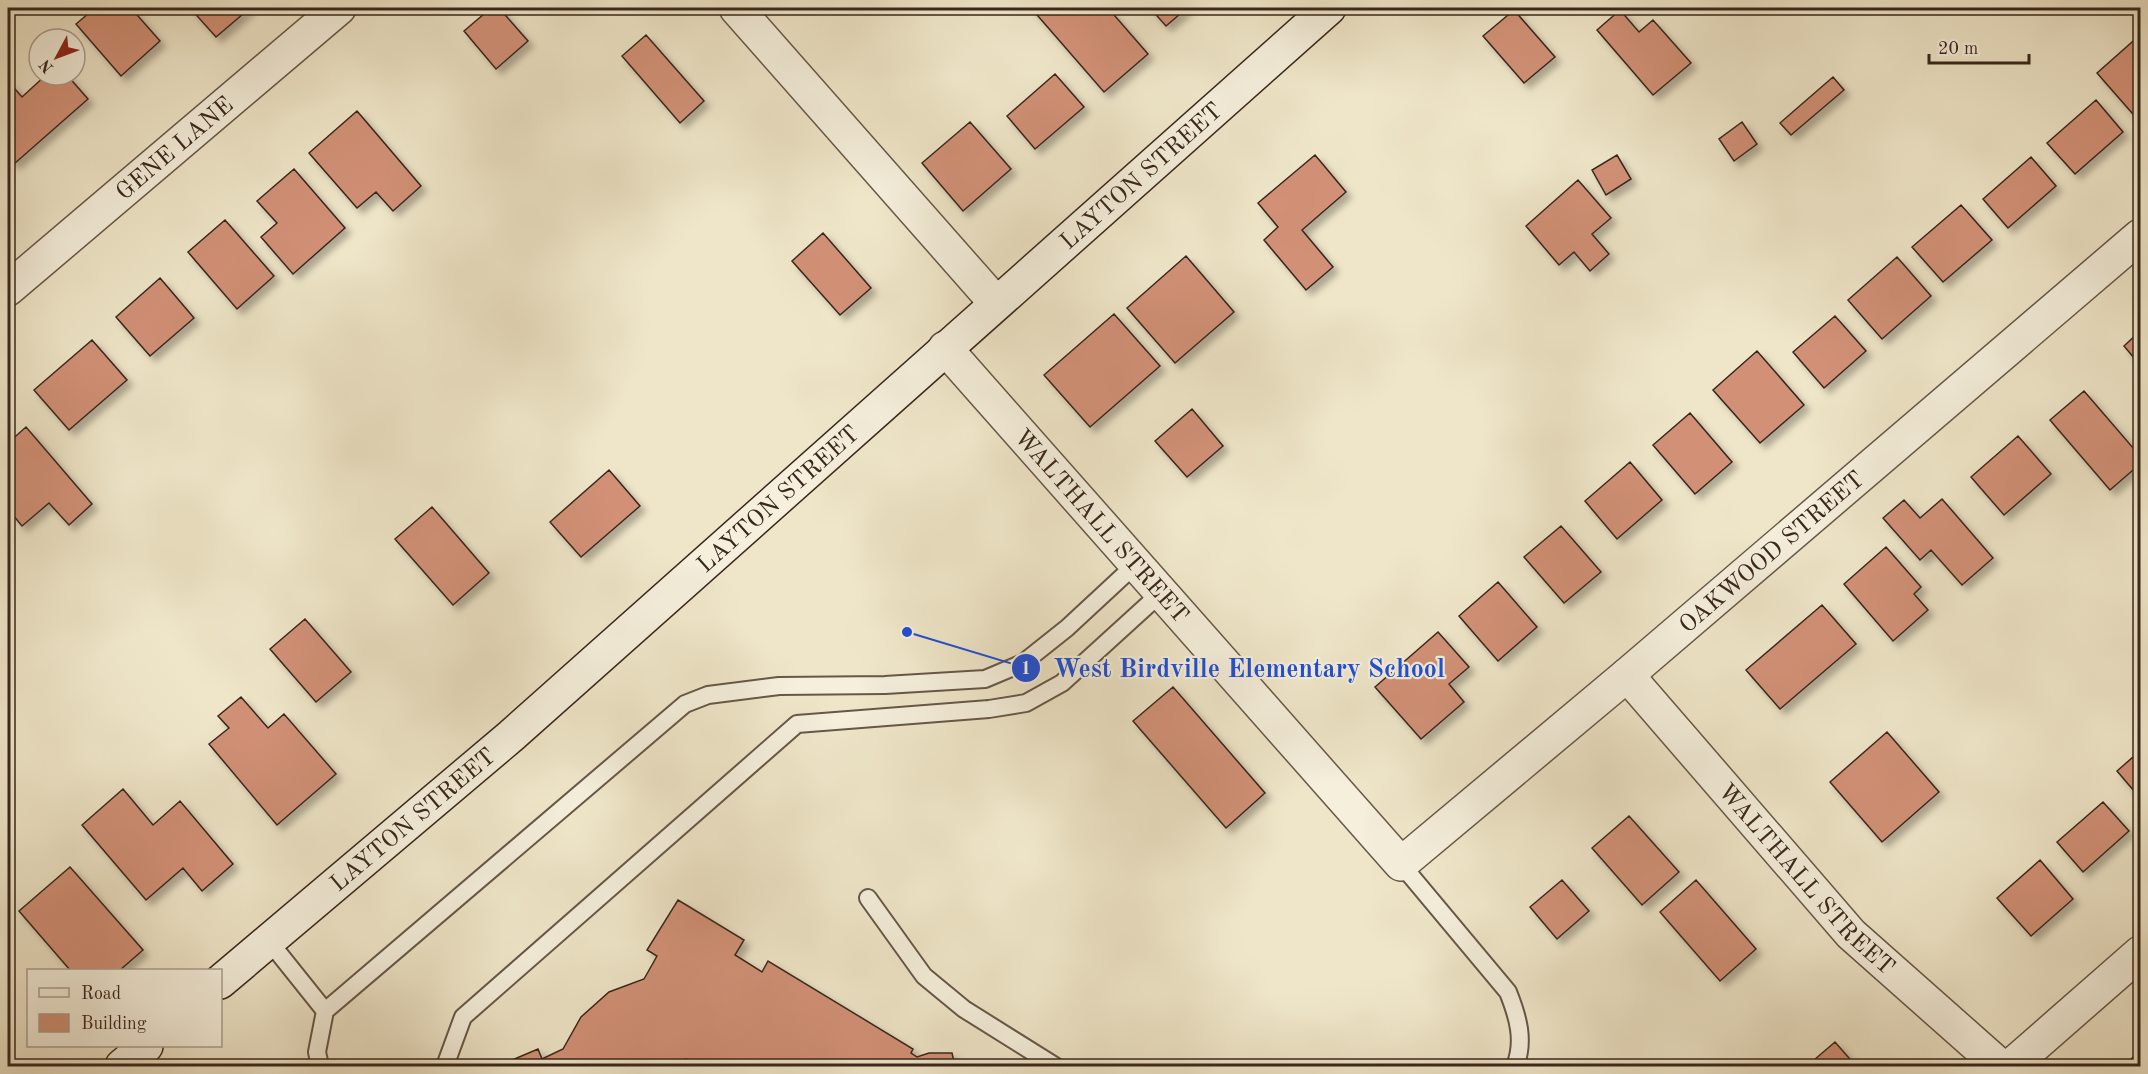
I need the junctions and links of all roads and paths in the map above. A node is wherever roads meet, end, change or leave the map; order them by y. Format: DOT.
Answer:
graph roads {
  1 [pos="339,8"];
  2 [pos="736,8"];
  3 [pos="1329,8"];
  4 [pos="2140,236"];
  5 [pos="8,289"];
  6 [pos="996,303"];
  7 [pos="945,348"];
  8 [pos="1136,564"];
  9 [pos="1162,592"];
  10 [pos="1627,675"];
  11 [pos="1401,864"];
  12 [pos="868,898"];
  13 [pos="269,941"];
  14 [pos="2140,953"];
  15 [pos="222,980"];
  16 [pos="325,1011"];
  17 [pos="145,1047"];
  18 [pos="122,1066"];
  19 [pos="320,1066"];
  20 [pos="445,1066"];
  21 [pos="1055,1066"];
  22 [pos="1515,1066"];
  23 [pos="2000,1066"];
  24 [pos="2011,1066"];
  1 -- 5 [label="street, GENE LANE"];
  2 -- 6 [label="street"];
  3 -- 6 [label="street, LAYTON STREET"];
  4 -- 10 [label="street, OAKWOOD STREET"];
  6 -- 7 [label="street, LAYTON STREET"];
  7 -- 8 [label="street, WALTHALL STREET"];
  7 -- 13 [label="street, LAYTON STREET"];
  8 -- 9 [label="street, WALTHALL STREET"];
  8 -- 16 [label="lane"];
  9 -- 11 [label="street, WALTHALL STREET"];
  9 -- 20 [label="lane"];
  10 -- 11 [label="street, OAKWOOD STREET"];
  10 -- 23 [label="street, WALTHALL STREET"];
  11 -- 22 [label="lane"];
  12 -- 21 [label="lane"];
  13 -- 15 [label="street, LAYTON STREET"];
  13 -- 16 [label="lane"];
  14 -- 24 [label="street"];
  16 -- 19 [label="lane"];
  17 -- 18 [label="street"];
}
